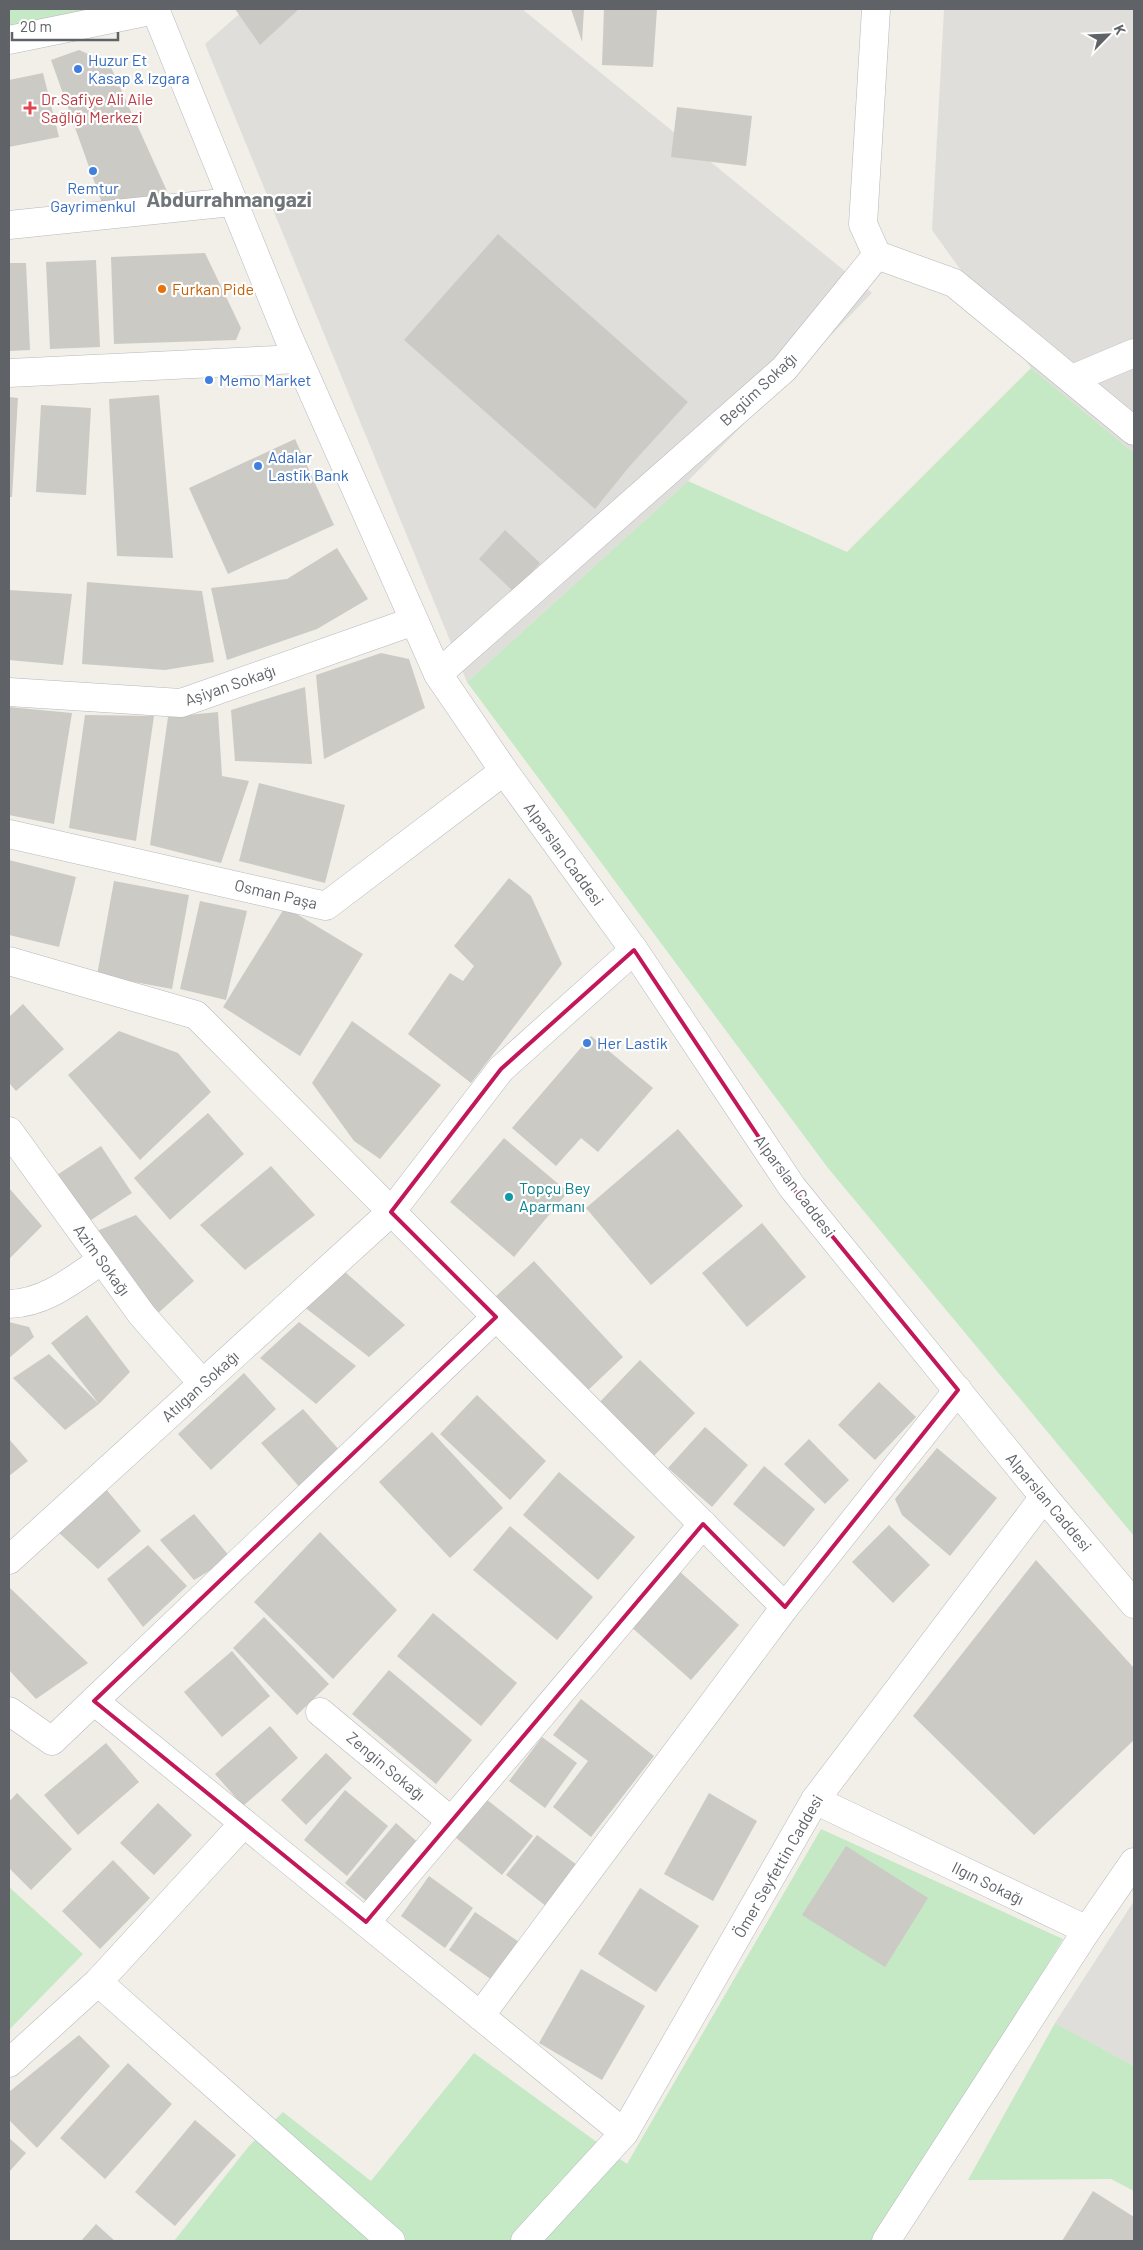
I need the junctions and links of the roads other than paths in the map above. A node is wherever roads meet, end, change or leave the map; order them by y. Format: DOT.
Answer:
graph roads {
  1 [pos="155,9"];
  2 [pos="876,9"];
  3 [pos="9,40"];
  4 [pos="232,202"];
  5 [pos="9,225"];
  6 [pos="877,255"];
  7 [pos="1134,353"];
  8 [pos="298,359"];
  9 [pos="9,373"];
  10 [pos="1072,379"];
  11 [pos="1134,431"];
  12 [pos="414,621"];
  13 [pos="438,674"];
  14 [pos="9,692"];
  15 [pos="504,772"];
  16 [pos="9,834"];
  17 [pos="634,950"];
  18 [pos="9,961"];
  19 [pos="9,1131"];
  20 [pos="391,1212"];
  21 [pos="102,1260"];
  22 [pos="9,1304"];
  23 [pos="496,1317"];
  24 [pos="203,1384"];
  25 [pos="958,1390"];
  26 [pos="1044,1497"];
  27 [pos="703,1524"];
  28 [pos="9,1560"];
  29 [pos="1134,1604"];
  30 [pos="786,1607"];
  31 [pos="94,1701"];
  32 [pos="9,1711"];
  33 [pos="320,1712"];
  34 [pos="815,1800"];
  35 [pos="451,1821"];
  36 [pos="244,1823"];
  37 [pos="1134,1862"];
  38 [pos="366,1922"];
  39 [pos="1087,1930"];
  40 [pos="98,1982"];
  41 [pos="480,2016"];
  42 [pos="9,2063"];
  43 [pos="624,2133"];
  44 [pos="391,2241"];
  45 [pos="525,2241"];
  46 [pos="886,2241"];
  1 -- 3 [label="street"];
  1 -- 4 [label="street, Alparslan Caddesi"];
  2 -- 6 [label="street"];
  4 -- 5 [label="street"];
  4 -- 8 [label="street, Alparslan Caddesi"];
  6 -- 10 [label="street"];
  6 -- 13 [label="street, Begüm Sokağı"];
  7 -- 10 [label="street"];
  8 -- 9 [label="street"];
  8 -- 12 [label="street, Alparslan Caddesi"];
  10 -- 11 [label="street"];
  12 -- 13 [label="street, Alparslan Caddesi"];
  12 -- 14 [label="street, Aşiyan Sokağı"];
  13 -- 15 [label="street, Alparslan Caddesi"];
  15 -- 16 [label="street, Osman Paşa"];
  15 -- 17 [label="street, Alparslan Caddesi"];
  17 -- 20 [label="street, Atılgan Sokağı"];
  17 -- 25 [label="street, Alparslan Caddesi"];
  18 -- 20 [label="street"];
  19 -- 21 [label="street, Azim Sokağı"];
  20 -- 23 [label="street"];
  20 -- 24 [label="street, Atılgan Sokağı"];
  21 -- 22 [label="street"];
  21 -- 24 [label="street, Azim Sokağı"];
  23 -- 27 [label="street"];
  23 -- 31 [label="street"];
  24 -- 28 [label="street, Atılgan Sokağı"];
  25 -- 26 [label="street, Alparslan Caddesi"];
  25 -- 30 [label="street"];
  26 -- 29 [label="street, Alparslan Caddesi"];
  26 -- 34 [label="street, Ömer Seyfettin Caddesi"];
  27 -- 30 [label="street"];
  27 -- 35 [label="street"];
  30 -- 41 [label="street"];
  31 -- 32 [label="street"];
  31 -- 36 [label="street"];
  33 -- 35 [label="street, Zengin Sokağı"];
  34 -- 39 [label="street, Ilgın Sokağı"];
  34 -- 43 [label="street, Ömer Seyfettin Caddesi"];
  35 -- 38 [label="street"];
  36 -- 38 [label="street"];
  36 -- 40 [label="street"];
  37 -- 39 [label="street"];
  38 -- 41 [label="street"];
  39 -- 46 [label="street"];
  40 -- 42 [label="street"];
  40 -- 44 [label="street"];
  41 -- 43 [label="street"];
  43 -- 45 [label="street, Ömer Seyfettin Caddesi"];
}
